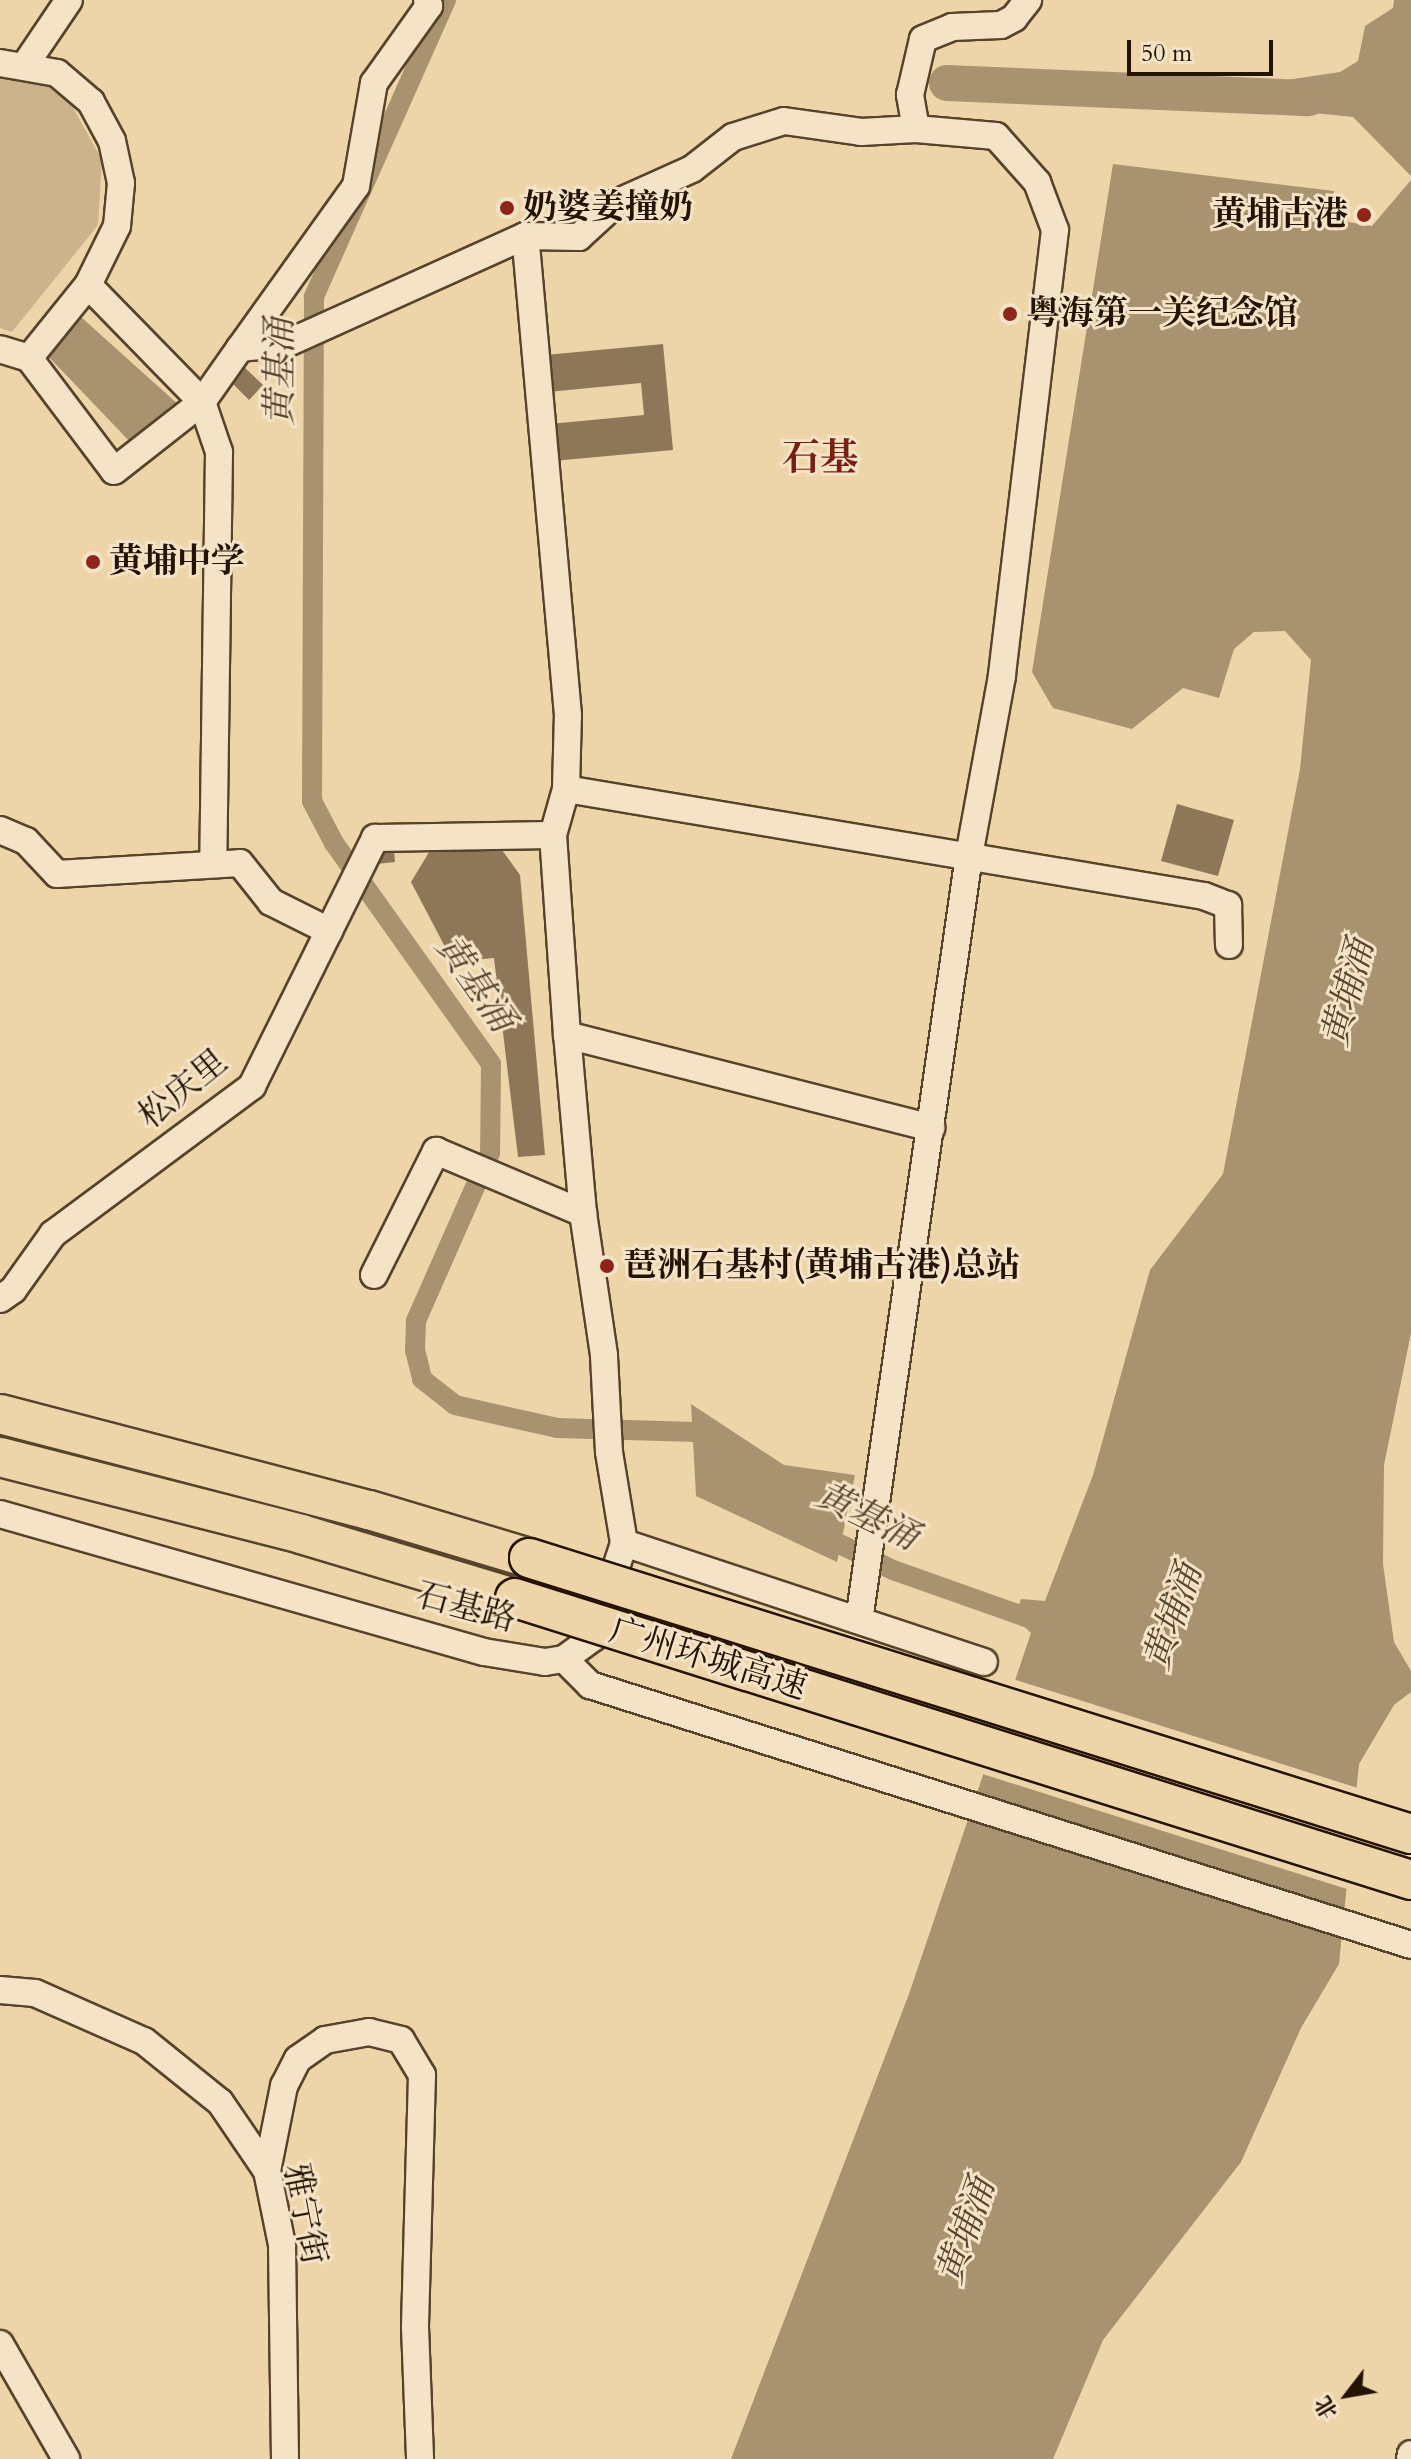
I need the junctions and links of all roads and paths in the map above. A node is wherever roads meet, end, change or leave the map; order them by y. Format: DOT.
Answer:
graph roads {
  1 [pos="69,0"];
  2 [pos="427,0"];
  3 [pos="1028,0"];
  4 [pos="13,64"];
  5 [pos="916,129"];
  6 [pos="525,236"];
  7 [pos="88,285"];
  8 [pos="240,348"];
  9 [pos="0,349"];
  10 [pos="29,358"];
  11 [pos="202,402"];
  12 [pos="566,789"];
  13 [pos="0,830"];
  14 [pos="553,835"];
  15 [pos="969,856"];
  16 [pos="213,863"];
  17 [pos="329,931"];
  18 [pos="1229,945"];
  19 [pos="567,1035"];
  20 [pos="931,1128"];
  21 [pos="583,1213"];
  22 [pos="374,1275"];
  23 [pos="6,1295"];
  24 [pos="0,1414"];
  25 [pos="0,1457"];
  26 [pos="0,1514"];
  27 [pos="624,1543"];
  28 [pos="859,1620"];
  29 [pos="564,1659"];
  30 [pos="984,1662"];
  31 [pos="1411,1834"];
  32 [pos="1411,1880"];
  33 [pos="1411,1945"];
  34 [pos="0,1990"];
  35 [pos="267,2171"];
  36 [pos="0,2344"];
  37 [pos="66,2459"];
  38 [pos="285,2459"];
  39 [pos="420,2459"];
  1 -- 4 [label="street"];
  2 -- 8 [label="street"];
  3 -- 5 [label="street"];
  4 -- 7 [label="street"];
  5 -- 6 [label="street"];
  5 -- 15 [label="street"];
  6 -- 8 [label="street"];
  6 -- 12 [label="street"];
  7 -- 10 [label="street"];
  7 -- 11 [label="street"];
  8 -- 11 [label="street"];
  9 -- 10 [label="street"];
  10 -- 11 [label="street"];
  11 -- 16 [label="street"];
  12 -- 14 [label="street"];
  12 -- 15 [label="street"];
  13 -- 16 [label="street"];
  14 -- 17 [label="street, 松庆里"];
  14 -- 19 [label="street"];
  15 -- 18 [label="street"];
  15 -- 20 [label="street"];
  16 -- 17 [label="street"];
  17 -- 23 [label="street, 松庆里"];
  19 -- 20 [label="street"];
  19 -- 21 [label="street"];
  20 -- 28 [label="street"];
  21 -- 22 [label="street"];
  21 -- 27 [label="street"];
  24 -- 31 [label="highway, 广州环城高速, bridge"];
  25 -- 32 [label="highway, 广州环城高速, bridge"];
  26 -- 29 [label="street, 石基路"];
  27 -- 28 [label="street"];
  27 -- 29 [label="street"];
  28 -- 30 [label="street"];
  29 -- 33 [label="street"];
  34 -- 35 [label="street, 雅宁街"];
  35 -- 38 [label="street, 雅宁街"];
  35 -- 39 [label="street"];
  36 -- 37 [label="street"];
}
